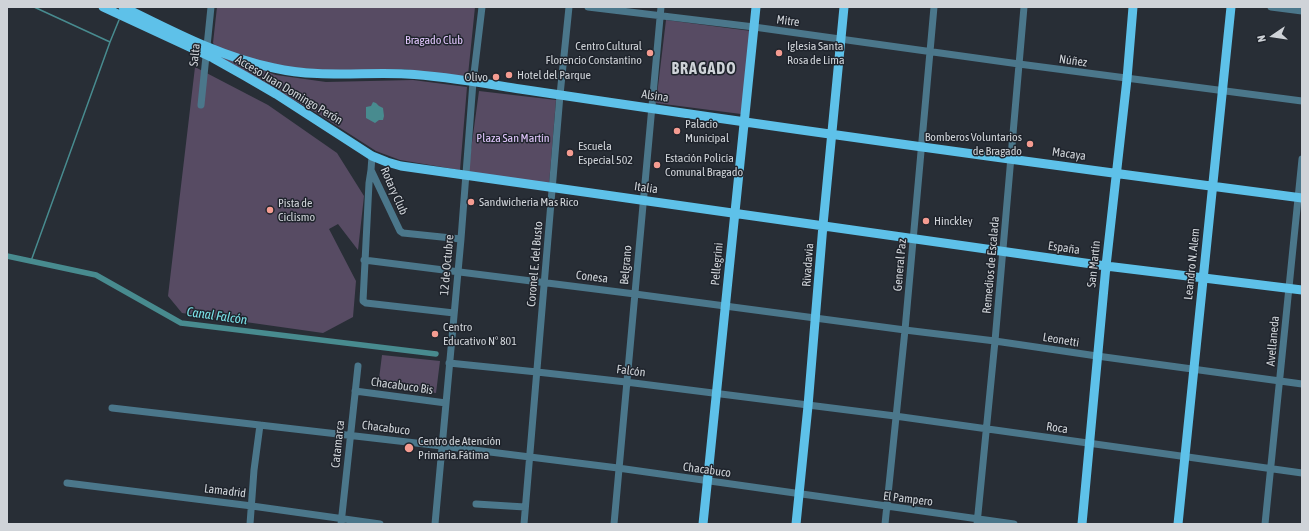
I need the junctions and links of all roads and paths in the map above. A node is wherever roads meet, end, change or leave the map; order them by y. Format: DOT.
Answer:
graph roads {
  1 [pos="103,7"];
  2 [pos="211,7"];
  3 [pos="482,7"];
  4 [pos="569,7"];
  5 [pos="588,7"];
  6 [pos="661,7"];
  7 [pos="756,7"];
  8 [pos="844,7"];
  9 [pos="934,7"];
  10 [pos="1024,7"];
  11 [pos="1133,7"];
  12 [pos="1231,7"];
  13 [pos="1271,7"];
  14 [pos="122,10"];
  15 [pos="1302,11"];
  16 [pos="660,16"];
  17 [pos="754,27"];
  18 [pos="841,39"];
  19 [pos="207,52"];
  20 [pos="929,52"];
  21 [pos="1019,64"];
  22 [pos="1127,79"];
  23 [pos="473,82"];
  24 [pos="1222,90"];
  25 [pos="560,95"];
  26 [pos="1302,101"];
  27 [pos="201,105"];
  28 [pos="652,108"];
  29 [pos="745,121"];
  30 [pos="832,134"];
  31 [pos="922,146"];
  32 [pos="372,156"];
  33 [pos="1011,159"];
  34 [pos="1302,159"];
  35 [pos="371,170"];
  36 [pos="1116,173"];
  37 [pos="466,175"];
  38 [pos="1213,186"];
  39 [pos="552,187"];
  40 [pos="1300,198"];
  41 [pos="643,200"];
  42 [pos="734,212"];
  43 [pos="823,225"];
  44 [pos="461,238"];
  45 [pos="913,239"];
  46 [pos="1003,251"];
  47 [pos="364,260"];
  48 [pos="1106,266"];
  49 [pos="458,272"];
  50 [pos="1203,278"];
  51 [pos="544,282"];
  52 [pos="1288,288"];
  53 [pos="1302,290"];
  54 [pos="635,294"];
  55 [pos="726,306"];
  56 [pos="454,313"];
  57 [pos="816,318"];
  58 [pos="905,330"];
  59 [pos="996,341"];
  60 [pos="1097,356"];
  61 [pos="450,364"];
  62 [pos="358,366"];
  63 [pos="1194,369"];
  64 [pos="537,372"];
  65 [pos="1280,381"];
  66 [pos="626,382"];
  67 [pos="1302,384"];
  68 [pos="355,391"];
  69 [pos="717,394"];
  70 [pos="446,403"];
  71 [pos="808,406"];
  72 [pos="112,408"];
  73 [pos="895,416"];
  74 [pos="260,425"];
  75 [pos="986,429"];
  76 [pos="350,434"];
  77 [pos="1090,444"];
  78 [pos="442,446"];
  79 [pos="1185,456"];
  80 [pos="529,457"];
  81 [pos="618,468"];
  82 [pos="1270,469"];
  83 [pos="1302,473"];
  84 [pos="707,481"];
  85 [pos="66,483"];
  86 [pos="799,495"];
  87 [pos="476,504"];
  88 [pos="252,506"];
  89 [pos="525,507"];
  90 [pos="886,507"];
  91 [pos="977,521"];
  92 [pos="341,522"];
  93 [pos="250,524"];
  94 [pos="380,524"];
  95 [pos="435,524"];
  96 [pos="524,524"];
  97 [pos="614,524"];
  98 [pos="703,524"];
  99 [pos="796,524"];
  100 [pos="885,524"];
  101 [pos="1014,524"];
  102 [pos="1082,524"];
  103 [pos="1178,524"];
  104 [pos="1265,524"];
  1 -- 14 [label="main road, Acceso Juan Domingo Perón"];
  2 -- 19 [label="street, Salta"];
  3 -- 23 [label="street, 12 de Octubre"];
  4 -- 25 [label="street, Coronel E. del Busto"];
  5 -- 16 [label="street, Mitre"];
  6 -- 16 [label="street, Belgrano"];
  7 -- 17 [label="main road, Pellegrini"];
  8 -- 18 [label="main road, Rivadavia"];
  9 -- 20 [label="street, General Paz"];
  10 -- 21 [label="street, Remedios de Escalada"];
  11 -- 22 [label="main road, San Martín"];
  12 -- 24 [label="main road, Leandro N. Alem"];
  13 -- 15 [label="street"];
  14 -- 19 [label="main road, Acceso Juan Domingo Perón"];
  16 -- 17 [label="street, Mitre"];
  16 -- 28 [label="street, Belgrano"];
  17 -- 18 [label="street, Mitre"];
  17 -- 29 [label="main road, Pellegrini"];
  18 -- 20 [label="street, Núñez"];
  18 -- 30 [label="main road, Rivadavia"];
  19 -- 23 [label="main road, Acceso Juan Domingo Perón"];
  19 -- 27 [label="street, Salta"];
  19 -- 32 [label="main road, Acceso Juan Domingo Perón"];
  20 -- 21 [label="street, Núñez"];
  20 -- 31 [label="street, General Paz"];
  21 -- 22 [label="street, Núñez"];
  21 -- 33 [label="street, Remedios de Escalada"];
  22 -- 24 [label="street, Núñez"];
  22 -- 36 [label="main road, San Martín"];
  23 -- 25 [label="main road, Alsina"];
  23 -- 37 [label="street, 12 de Octubre"];
  24 -- 26 [label="street, Núñez"];
  24 -- 38 [label="main road, Leandro N. Alem"];
  25 -- 28 [label="main road, Alsina"];
  25 -- 39 [label="street, Coronel E. del Busto"];
  28 -- 29 [label="main road, Alsina"];
  28 -- 41 [label="street, Belgrano"];
  29 -- 30 [label="main road, Alsina"];
  29 -- 42 [label="main road, Pellegrini"];
  30 -- 31 [label="main road, Macaya"];
  30 -- 43 [label="main road, Rivadavia"];
  31 -- 33 [label="main road, Macaya"];
  31 -- 45 [label="street, General Paz"];
  32 -- 35 [label="street, Rotary Club"];
  32 -- 37 [label="main road, Acceso Juan Domingo Perón"];
  33 -- 36 [label="main road, Macaya"];
  33 -- 46 [label="street, Remedios de Escalada"];
  34 -- 40 [label="street, Avellaneda"];
  35 -- 44 [label="street, Rotary Club"];
  35 -- 47 [label="street"];
  36 -- 38 [label="main road, Macaya"];
  36 -- 48 [label="main road, San Martín"];
  37 -- 39 [label="main road, Italia"];
  37 -- 44 [label="street, 12 de Octubre"];
  38 -- 40 [label="main road, Macaya"];
  38 -- 50 [label="main road, Leandro N. Alem"];
  39 -- 41 [label="main road, Italia"];
  39 -- 51 [label="street, Coronel E. del Busto"];
  40 -- 52 [label="street, Avellaneda"];
  41 -- 42 [label="main road, Italia"];
  41 -- 54 [label="street, Belgrano"];
  42 -- 43 [label="main road, Italia"];
  42 -- 55 [label="main road, Pellegrini"];
  43 -- 45 [label="main road, España"];
  43 -- 57 [label="main road, Rivadavia"];
  44 -- 49 [label="street, 12 de Octubre"];
  45 -- 46 [label="main road, España"];
  45 -- 58 [label="street, General Paz"];
  46 -- 48 [label="main road, España"];
  46 -- 59 [label="street, Remedios de Escalada"];
  47 -- 49 [label="street, Conesa"];
  47 -- 56 [label="street"];
  48 -- 50 [label="main road, España"];
  48 -- 60 [label="main road, San Martín"];
  49 -- 51 [label="street, Conesa"];
  49 -- 56 [label="street, 12 de Octubre"];
  50 -- 52 [label="main road, España"];
  50 -- 63 [label="main road, Leandro N. Alem"];
  51 -- 54 [label="street, Conesa"];
  51 -- 64 [label="street, Coronel E. del Busto"];
  52 -- 53 [label="main road, España"];
  52 -- 65 [label="street, Avellaneda"];
  54 -- 55 [label="street, Conesa"];
  54 -- 66 [label="street, Belgrano"];
  55 -- 57 [label="street, Conesa"];
  55 -- 69 [label="main road, Pellegrini"];
  56 -- 61 [label="street, 12 de Octubre"];
  57 -- 58 [label="street, Leonetti"];
  57 -- 71 [label="main road, Rivadavia"];
  58 -- 59 [label="street, Leonetti"];
  58 -- 73 [label="street, General Paz"];
  59 -- 60 [label="street, Leonetti"];
  59 -- 75 [label="street, Remedios de Escalada"];
  60 -- 63 [label="street, Leonetti"];
  60 -- 77 [label="main road, San Martín"];
  61 -- 64 [label="street, Falcón"];
  61 -- 70 [label="street, 12 de Octubre"];
  62 -- 68 [label="street, Catamarca"];
  63 -- 65 [label="street, Leonetti"];
  63 -- 79 [label="main road, Leandro N. Alem"];
  64 -- 66 [label="street, Falcón"];
  64 -- 80 [label="street, Coronel E. del Busto"];
  65 -- 67 [label="street, Leonetti"];
  65 -- 82 [label="street, Avellaneda"];
  66 -- 69 [label="street, Falcón"];
  66 -- 81 [label="street, Belgrano"];
  68 -- 70 [label="street, Chacabuco Bis"];
  68 -- 76 [label="street, Catamarca"];
  69 -- 71 [label="street, Falcón"];
  69 -- 84 [label="main road, Pellegrini"];
  70 -- 78 [label="street, 12 de Octubre"];
  71 -- 73 [label="street, Roca"];
  71 -- 86 [label="main road, Rivadavia"];
  72 -- 74 [label="street, Chacabuco"];
  73 -- 75 [label="street, Roca"];
  73 -- 90 [label="street, General Paz"];
  74 -- 76 [label="street, Chacabuco"];
  74 -- 88 [label="street"];
  75 -- 77 [label="street, Roca"];
  75 -- 91 [label="street, Remedios de Escalada"];
  76 -- 78 [label="street, Chacabuco"];
  76 -- 92 [label="street, Catamarca"];
  77 -- 79 [label="street, Roca"];
  77 -- 102 [label="main road, San Martín"];
  78 -- 80 [label="street, Chacabuco"];
  78 -- 95 [label="street, 12 de Octubre"];
  79 -- 82 [label="street, Roca"];
  79 -- 103 [label="main road, Leandro N. Alem"];
  80 -- 81 [label="street, Chacabuco"];
  80 -- 89 [label="street, Coronel E. del Busto"];
  81 -- 84 [label="street, Chacabuco"];
  81 -- 97 [label="street, Belgrano"];
  82 -- 83 [label="street, Roca"];
  82 -- 104 [label="street, Avellaneda"];
  84 -- 86 [label="street, Chacabuco"];
  84 -- 98 [label="main road, Pellegrini"];
  85 -- 88 [label="street, Lamadrid"];
  86 -- 90 [label="street, El Pampero"];
  86 -- 99 [label="main road, Rivadavia"];
  87 -- 89 [label="street"];
  88 -- 92 [label="street, Lamadrid"];
  88 -- 93 [label="street"];
  89 -- 96 [label="street, Coronel E. del Busto"];
  90 -- 91 [label="street, El Pampero"];
  90 -- 100 [label="street, General Paz"];
  91 -- 101 [label="street, El Pampero"];
  92 -- 94 [label="street, Lamadrid"];
}
